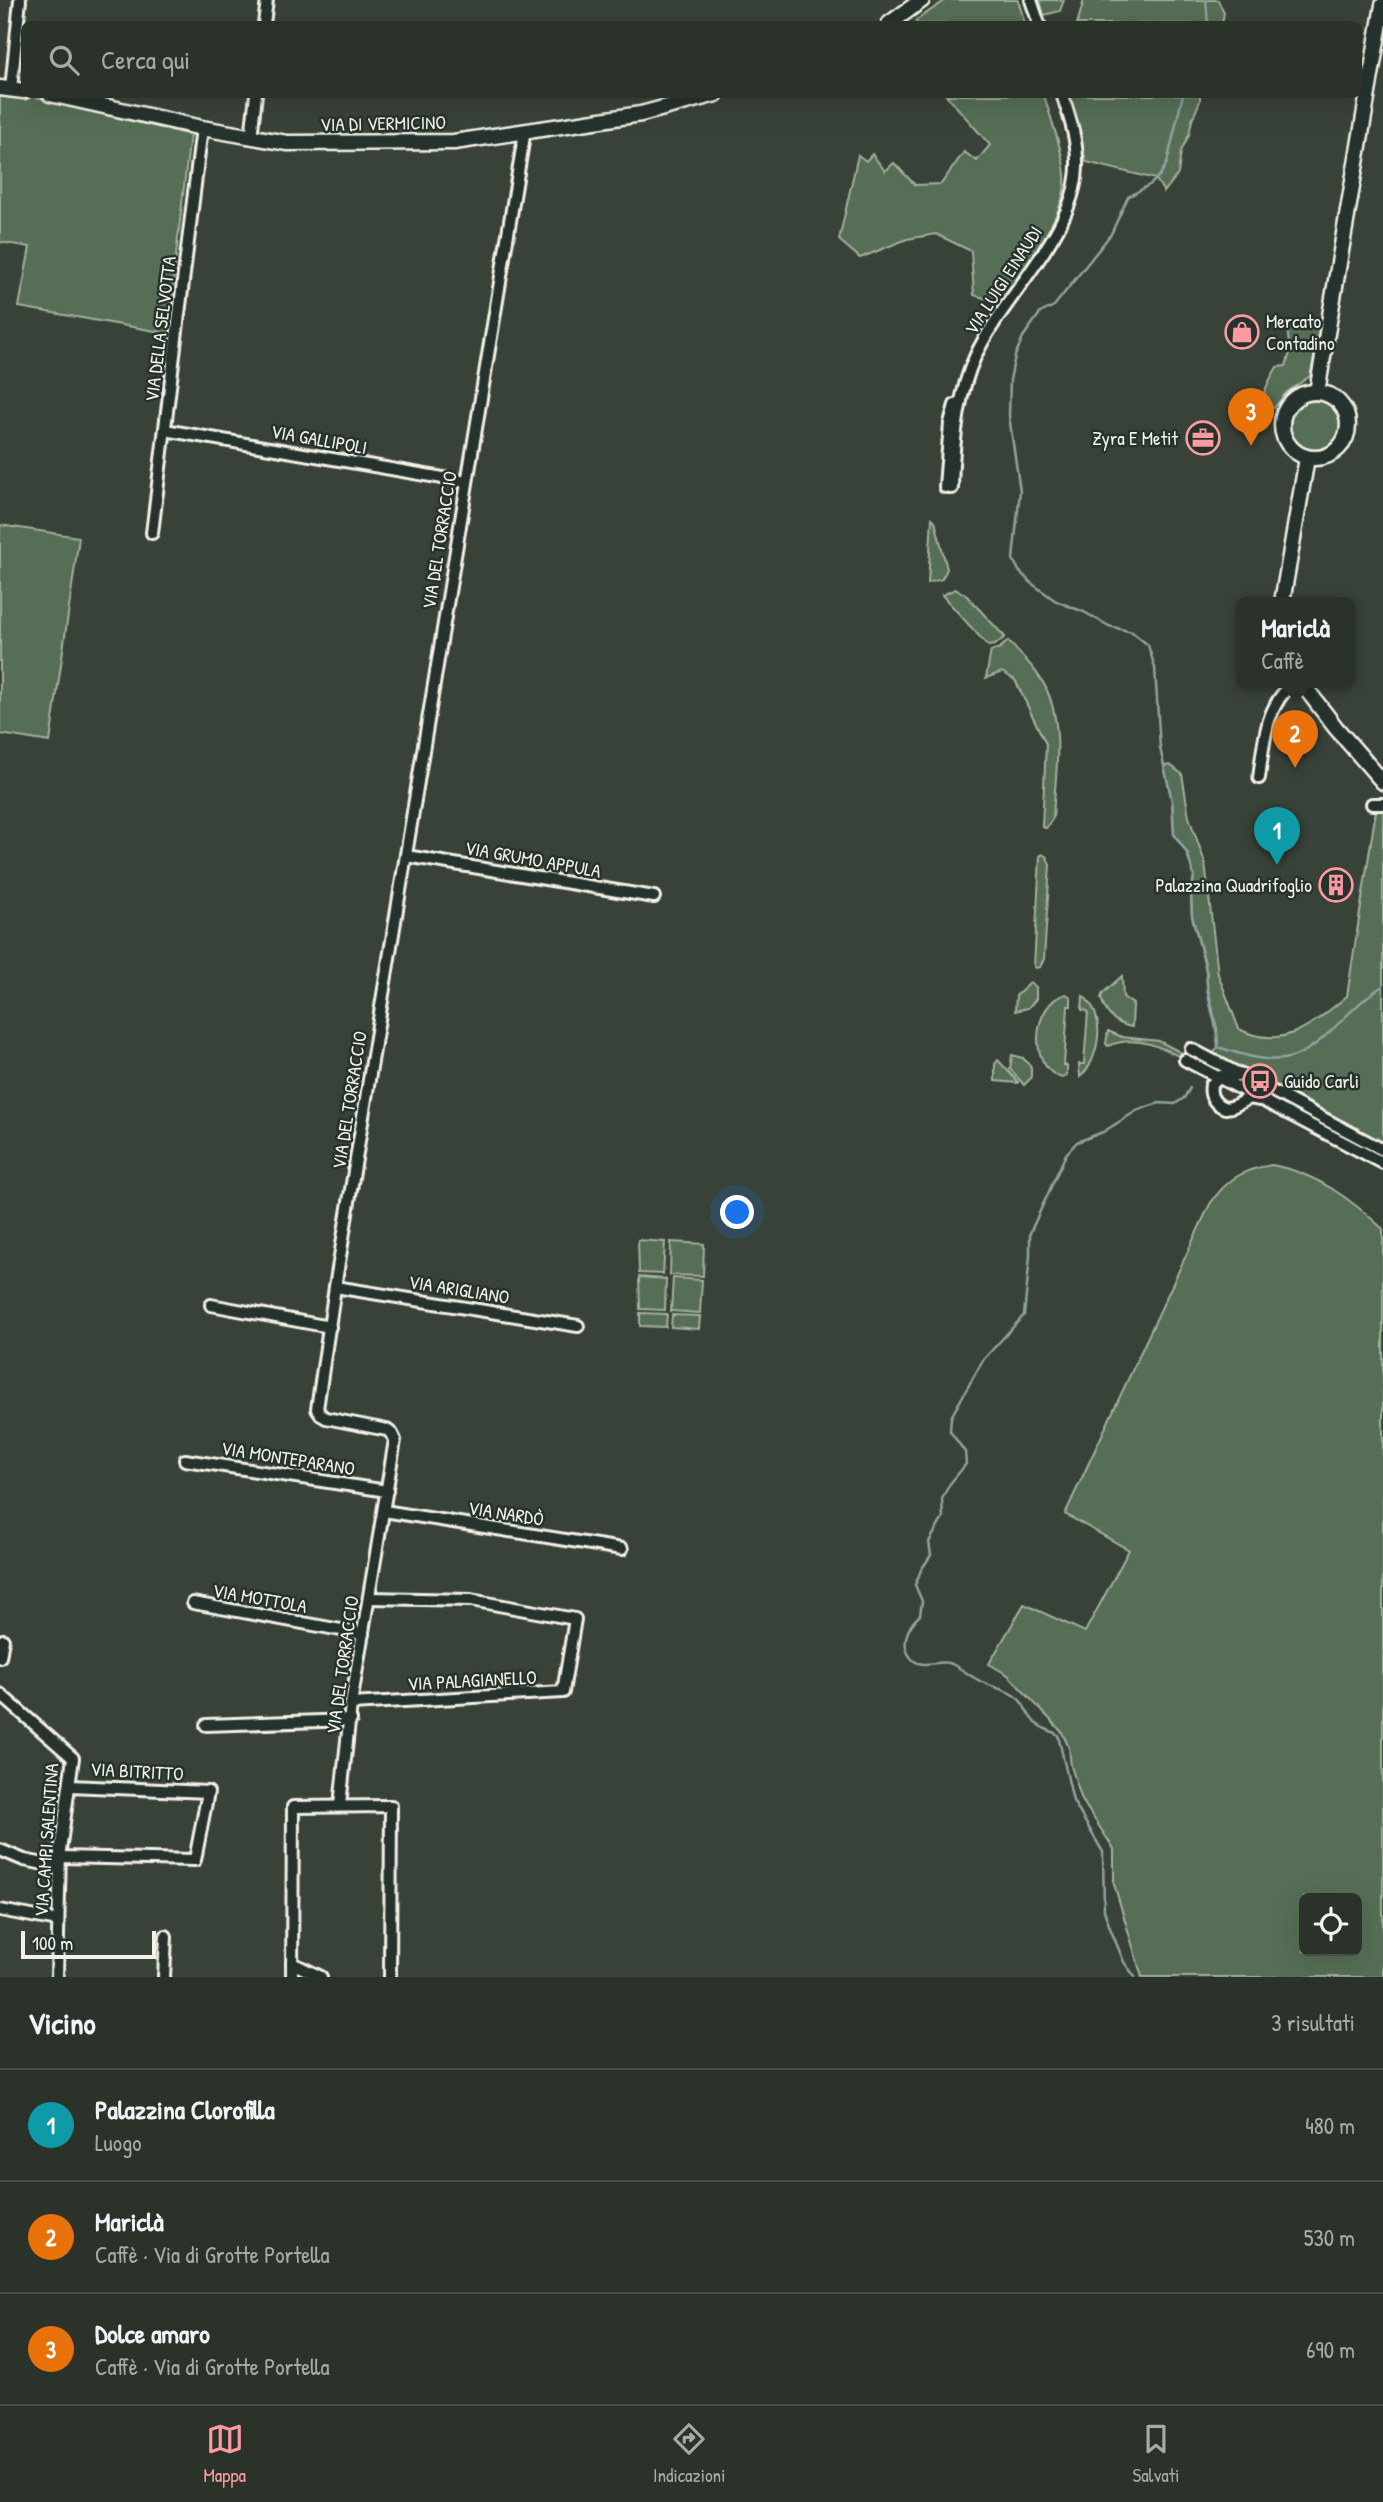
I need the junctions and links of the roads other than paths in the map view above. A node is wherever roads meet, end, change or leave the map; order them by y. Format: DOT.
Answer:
graph roads {
  1 [pos="20,0"];
  2 [pos="267,0"];
  3 [pos="922,0"];
  4 [pos="1031,0"];
  5 [pos="1383,5"];
  6 [pos="264,21"];
  7 [pos="893,21"];
  8 [pos="1038,21"];
  9 [pos="12,89"];
  10 [pos="68,98"];
  11 [pos="256,98"];
  12 [pos="701,98"];
  13 [pos="1063,98"];
  14 [pos="202,128"];
  15 [pos="525,130"];
  16 [pos="251,138"];
  17 [pos="1317,392"];
  18 [pos="165,430"];
  19 [pos="1307,458"];
  20 [pos="466,482"];
  21 [pos="948,488"];
  22 [pos="152,533"];
  23 [pos="1283,597"];
  24 [pos="1288,688"];
  25 [pos="1306,688"];
  26 [pos="1259,778"];
  27 [pos="1383,782"];
  28 [pos="406,856"];
  29 [pos="654,897"];
  30 [pos="1191,1049"];
  31 [pos="1185,1060"];
  32 [pos="1242,1075"];
  33 [pos="1219,1077"];
  34 [pos="1266,1101"];
  35 [pos="1383,1150"];
  36 [pos="1383,1163"];
  37 [pos="335,1287"];
  38 [pos="211,1305"];
  39 [pos="578,1326"];
  40 [pos="330,1327"];
  41 [pos="185,1460"];
  42 [pos="387,1491"];
  43 [pos="384,1511"];
  44 [pos="622,1549"];
  45 [pos="369,1598"];
  46 [pos="193,1603"];
  47 [pos="363,1634"];
  48 [pos="3,1640"];
  49 [pos="0,1657"];
  50 [pos="0,1694"];
  51 [pos="351,1704"];
  52 [pos="351,1720"];
  53 [pos="206,1726"];
  54 [pos="70,1786"];
  55 [pos="340,1805"];
  56 [pos="0,1850"];
  57 [pos="59,1862"];
  58 [pos="0,1910"];
  59 [pos="58,1921"];
  60 [pos="166,1936"];
  61 [pos="292,1962"];
  62 [pos="57,1977"];
  63 [pos="164,1977"];
  64 [pos="292,1977"];
  65 [pos="321,1977"];
  66 [pos="390,1977"];
  1 -- 9 [label="street"];
  2 -- 6 [label="street"];
  3 -- 7 [label="main road"];
  4 -- 8 [label="street"];
  5 -- 17 [label="main road"];
  10 -- 14 [label="main road, VIA DI VERMICINO"];
  11 -- 16 [label="street"];
  12 -- 15 [label="main road, VIA DI VERMICINO"];
  13 -- 21 [label="street, VIA LUIGI EINAUDI"];
  14 -- 16 [label="main road, VIA DI VERMICINO"];
  14 -- 18 [label="street, VIA DELLA SELVOTTA"];
  15 -- 16 [label="main road, VIA DI VERMICINO"];
  15 -- 20 [label="street, VIA DEL TORRACCIO"];
  17 -- 19 [label="main road"];
  17 -- 19 [label="main road"];
  18 -- 20 [label="street, VIA GALLIPOLI"];
  18 -- 22 [label="street, VIA DELLA SELVOTTA"];
  19 -- 23 [label="main road"];
  20 -- 28 [label="street, VIA DEL TORRACCIO"];
  24 -- 26 [label="street"];
  25 -- 27 [label="main road"];
  28 -- 29 [label="street, VIA GRUMO APPULA"];
  28 -- 37 [label="street, VIA DEL TORRACCIO"];
  30 -- 32 [label="street"];
  31 -- 33 [label="street"];
  32 -- 33 [label="street"];
  32 -- 35 [label="street"];
  33 -- 34 [label="street"];
  33 -- 34 [label="street"];
  34 -- 36 [label="street"];
  37 -- 39 [label="street, VIA ARIGLIANO"];
  37 -- 40 [label="street, VIA DEL TORRACCIO"];
  38 -- 40 [label="street"];
  40 -- 42 [label="street, VIA DEL TORRACCIO"];
  41 -- 42 [label="street, VIA MONTEPARANO"];
  42 -- 43 [label="street, VIA DEL TORRACCIO"];
  43 -- 44 [label="street, VIA NARDÒ"];
  43 -- 45 [label="street, VIA DEL TORRACCIO"];
  45 -- 47 [label="street, VIA DEL TORRACCIO"];
  45 -- 51 [label="street, VIA PALAGIANELLO"];
  46 -- 47 [label="street, VIA MOTTOLA"];
  47 -- 51 [label="street, VIA DEL TORRACCIO"];
  48 -- 49 [label="street"];
  50 -- 54 [label="street, VIA CAMPI SALENTINA"];
  51 -- 52 [label="street, VIA DEL TORRACCIO"];
  52 -- 53 [label="street"];
  52 -- 55 [label="street, VIA DEL TORRACCIO"];
  54 -- 57 [label="street, VIA CAMPI SALENTINA"];
  54 -- 57 [label="street, VIA BITRITTO"];
  55 -- 61 [label="street"];
  55 -- 66 [label="street"];
  56 -- 57 [label="street"];
  57 -- 59 [label="street, VIA CAMPI SALENTINA"];
  58 -- 59 [label="street"];
  59 -- 62 [label="street, VIA CAMPI SALENTINA"];
  60 -- 63 [label="street"];
  61 -- 64 [label="street"];
  61 -- 65 [label="street"];
}
